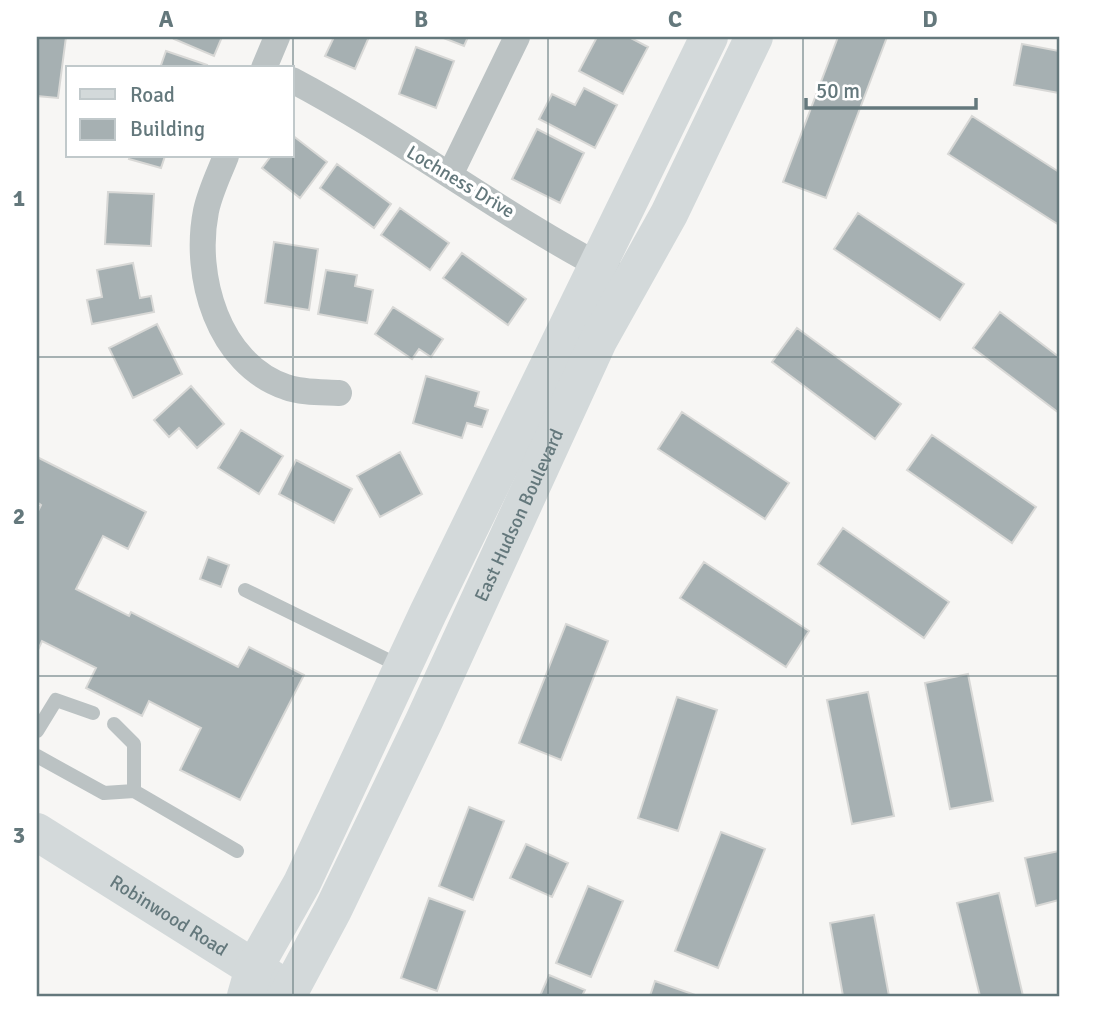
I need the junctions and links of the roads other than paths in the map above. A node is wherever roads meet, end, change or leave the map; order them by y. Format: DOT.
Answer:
graph roads {
  1 [pos="278,37"];
  2 [pos="517,37"];
  3 [pos="709,37"];
  4 [pos="754,37"];
  5 [pos="267,66"];
  6 [pos="294,81"];
  7 [pos="225,158"];
  8 [pos="450,175"];
  9 [pos="614,273"];
  10 [pos="339,393"];
  11 [pos="245,590"];
  12 [pos="403,667"];
  13 [pos="93,713"];
  14 [pos="114,724"];
  15 [pos="37,731"];
  16 [pos="37,756"];
  17 [pos="134,791"];
  18 [pos="37,832"];
  19 [pos="237,851"];
  20 [pos="250,982"];
  21 [pos="293,994"];
  1 -- 5 [label="street"];
  2 -- 8 [label="street"];
  3 -- 9 [label="main road, East Hudson Boulevard"];
  4 -- 9 [label="main road, East Hudson Boulevard"];
  6 -- 8 [label="street, Lochness Drive"];
  7 -- 10 [label="street"];
  8 -- 9 [label="street, Lochness Drive"];
  9 -- 12 [label="main road, East Hudson Boulevard"];
  9 -- 21 [label="main road, East Hudson Boulevard"];
  11 -- 12 [label="lane"];
  12 -- 20 [label="main road, East Hudson Boulevard"];
  13 -- 15 [label="lane"];
  14 -- 17 [label="lane"];
  16 -- 17 [label="lane"];
  17 -- 19 [label="lane"];
  18 -- 20 [label="main road, Robinwood Road"];
  20 -- 21 [label="main road, Robinwood Road"];
}
